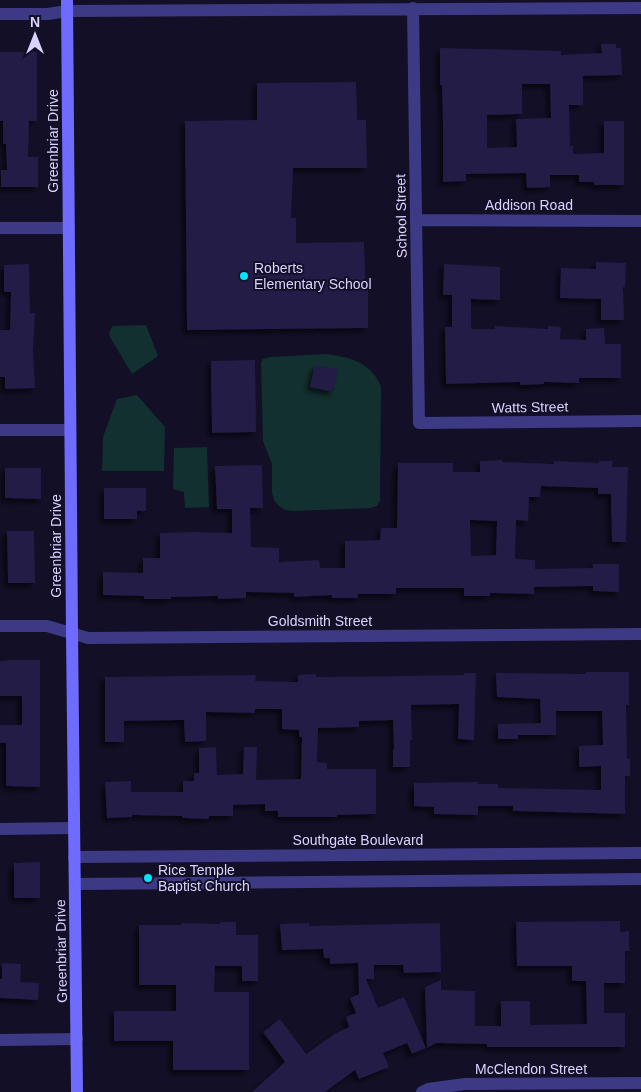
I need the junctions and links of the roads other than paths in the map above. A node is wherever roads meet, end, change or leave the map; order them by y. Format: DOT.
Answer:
graph roads {
  1 [pos="67,5"];
  2 [pos="413,8"];
  3 [pos="641,8"];
  4 [pos="0,14"];
  5 [pos="416,220"];
  6 [pos="641,221"];
  7 [pos="0,228"];
  8 [pos="69,228"];
  9 [pos="641,422"];
  10 [pos="419,424"];
  11 [pos="0,430"];
  12 [pos="70,430"];
  13 [pos="0,626"];
  14 [pos="72,633"];
  15 [pos="641,634"];
  16 [pos="74,828"];
  17 [pos="0,829"];
  18 [pos="641,853"];
  19 [pos="74,857"];
  20 [pos="641,879"];
  21 [pos="75,884"];
  22 [pos="77,1039"];
  23 [pos="0,1040"];
  24 [pos="641,1083"];
  25 [pos="77,1092"];
  26 [pos="422,1092"];
  1 -- 2 [label="street"];
  1 -- 4 [label="street"];
  1 -- 8 [label="main road, Greenbriar Drive"];
  2 -- 3 [label="street"];
  2 -- 5 [label="street, School Street"];
  5 -- 6 [label="street, Addison Road"];
  5 -- 10 [label="street, School Street"];
  7 -- 8 [label="street"];
  8 -- 12 [label="main road, Greenbriar Drive"];
  9 -- 10 [label="street, Watts Street"];
  11 -- 12 [label="street"];
  12 -- 14 [label="main road, Greenbriar Drive"];
  13 -- 14 [label="street, Goldsmith Street"];
  14 -- 15 [label="street, Goldsmith Street"];
  14 -- 16 [label="main road, Greenbriar Drive"];
  16 -- 17 [label="street"];
  16 -- 19 [label="main road, Greenbriar Drive"];
  18 -- 19 [label="street, Southgate Boulevard"];
  19 -- 21 [label="main road, Greenbriar Drive"];
  20 -- 21 [label="street"];
  21 -- 22 [label="main road, Greenbriar Drive"];
  22 -- 23 [label="street"];
  22 -- 25 [label="main road, Greenbriar Drive"];
  24 -- 26 [label="street, McClendon Street"];
}
